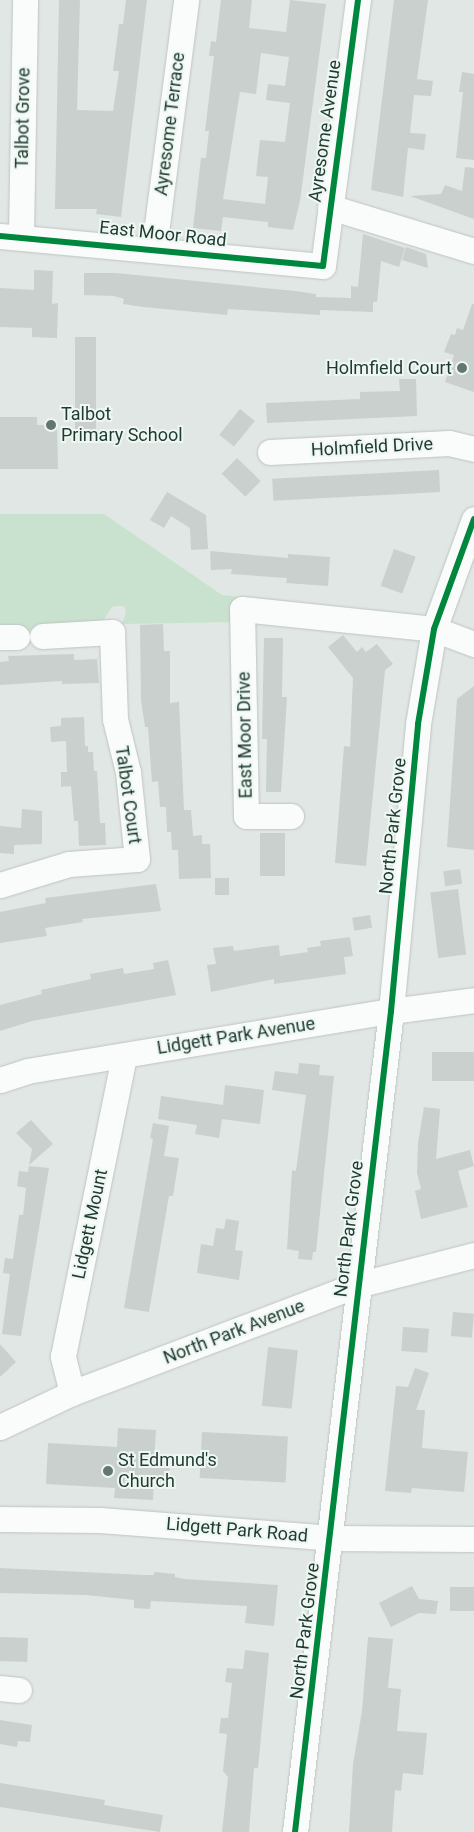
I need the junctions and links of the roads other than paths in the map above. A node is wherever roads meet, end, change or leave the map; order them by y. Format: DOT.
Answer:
graph roads {
  1 [pos="25,0"];
  2 [pos="186,0"];
  3 [pos="358,0"];
  4 [pos="330,207"];
  5 [pos="11,235"];
  6 [pos="154,248"];
  7 [pos="474,251"];
  8 [pos="323,266"];
  9 [pos="474,449"];
  10 [pos="270,452"];
  11 [pos="474,519"];
  12 [pos="434,629"];
  13 [pos="42,636"];
  14 [pos="474,644"];
  15 [pos="291,816"];
  16 [pos="0,885"];
  17 [pos="474,1000"];
  18 [pos="391,1011"];
  19 [pos="124,1055"];
  20 [pos="0,1080"];
  21 [pos="474,1255"];
  22 [pos="357,1285"];
  23 [pos="72,1393"];
  24 [pos="0,1427"];
  25 [pos="0,1519"];
  26 [pos="332,1538"];
  27 [pos="474,1539"];
  28 [pos="295,1832"];
  1 -- 5 [label="street, Talbot Grove"];
  2 -- 6 [label="street, Ayresome Terrace"];
  3 -- 4 [label="street, Ayresome Avenue"];
  4 -- 7 [label="street"];
  4 -- 8 [label="street, Ayresome Avenue"];
  5 -- 6 [label="street, East Moor Road"];
  6 -- 8 [label="street, East Moor Road"];
  9 -- 10 [label="street, Holmfield Drive"];
  11 -- 12 [label="street, North Park Grove"];
  12 -- 14 [label="street"];
  12 -- 15 [label="street, East Moor Drive"];
  12 -- 18 [label="street, North Park Grove"];
  13 -- 16 [label="street, Talbot Court"];
  17 -- 18 [label="street, Lidgett Park Avenue"];
  18 -- 19 [label="street, Lidgett Park Avenue"];
  18 -- 22 [label="street, North Park Grove"];
  19 -- 20 [label="street, Lidgett Park Avenue"];
  19 -- 23 [label="street, Lidgett Mount"];
  21 -- 22 [label="street, North Park Avenue"];
  22 -- 23 [label="street, North Park Avenue"];
  22 -- 26 [label="street, North Park Grove"];
  23 -- 24 [label="street, North Park Avenue"];
  25 -- 26 [label="street, Lidgett Park Road"];
  26 -- 27 [label="street, Lidgett Park Road"];
  26 -- 28 [label="street, North Park Grove"];
}
